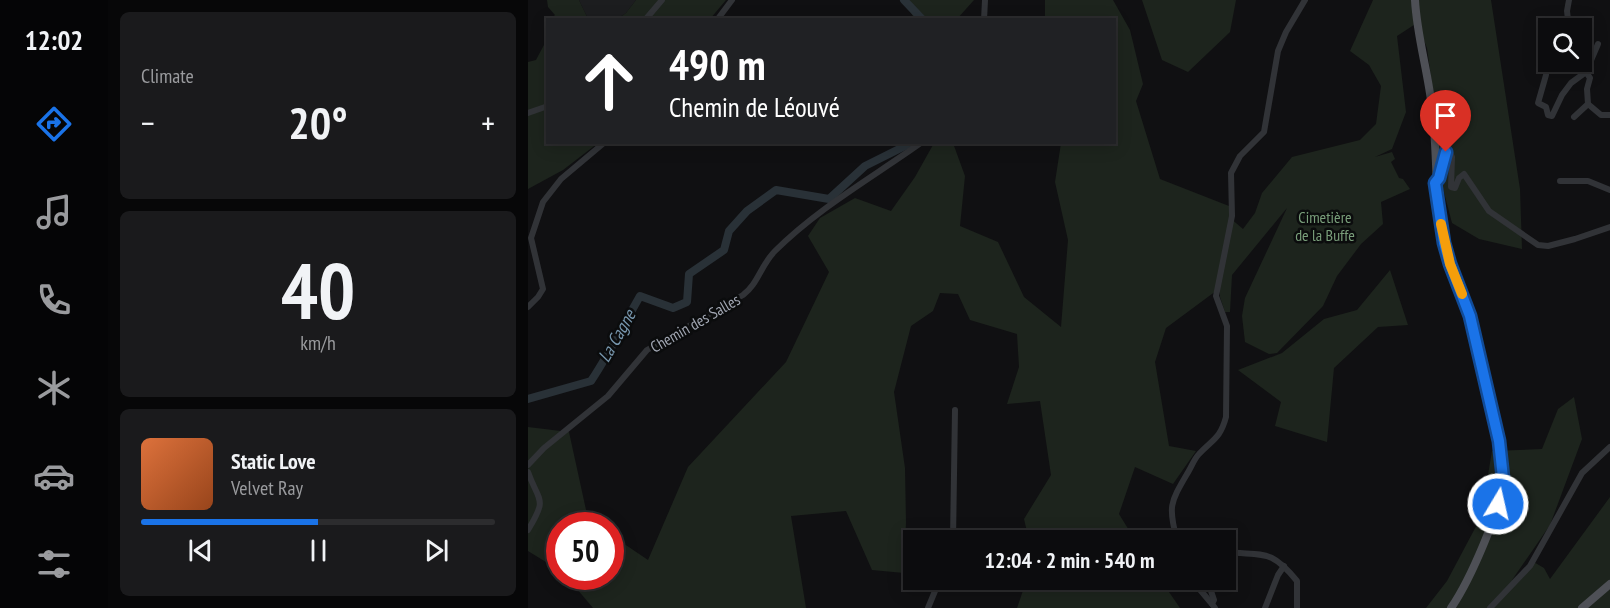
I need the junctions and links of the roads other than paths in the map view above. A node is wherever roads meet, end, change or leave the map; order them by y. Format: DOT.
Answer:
graph roads {
  1 [pos="662,0"];
  2 [pos="732,0"];
  3 [pos="985,0"];
  4 [pos="1305,0"];
  5 [pos="1415,0"];
  6 [pos="1569,0"];
  7 [pos="647,18"];
  8 [pos="718,18"];
  9 [pos="984,18"];
  10 [pos="1568,18"];
  11 [pos="1598,44"];
  12 [pos="1592,58"];
  13 [pos="1586,72"];
  14 [pos="1546,75"];
  15 [pos="1588,104"];
  16 [pos="546,107"];
  17 [pos="528,113"];
  18 [pos="1610,116"];
  19 [pos="1574,117"];
  20 [pos="604,144"];
  21 [pos="919,144"];
  22 [pos="1560,181"];
  23 [pos="1435,183"];
  24 [pos="1610,189"];
  25 [pos="1610,226"];
  26 [pos="528,307"];
  27 [pos="954,410"];
  28 [pos="1610,447"];
  29 [pos="528,465"];
  30 [pos="528,472"];
  31 [pos="528,530"];
  32 [pos="953,530"];
  33 [pos="1175,530"];
  34 [pos="1236,553"];
  35 [pos="1284,566"];
  36 [pos="1610,584"];
  37 [pos="935,590"];
  38 [pos="1200,590"];
  39 [pos="1211,590"];
  40 [pos="1610,590"];
  41 [pos="1214,606"];
  42 [pos="928,608"];
  43 [pos="1265,608"];
  44 [pos="1297,608"];
  45 [pos="1451,608"];
  46 [pos="1490,608"];
  47 [pos="1582,608"];
  48 [pos="1589,608"];
  1 -- 7 [label="street"];
  2 -- 8 [label="street"];
  3 -- 9 [label="street"];
  4 -- 33 [label="street"];
  5 -- 23 [label="main road"];
  6 -- 10 [label="street"];
  11 -- 12 [label="street"];
  13 -- 14 [label="street"];
  13 -- 15 [label="street"];
  15 -- 18 [label="street"];
  15 -- 19 [label="street"];
  16 -- 17 [label="street"];
  20 -- 26 [label="street"];
  21 -- 29 [label="street, Chemin des Salles"];
  22 -- 24 [label="street"];
  23 -- 25 [label="street"];
  23 -- 45 [label="main road"];
  27 -- 32 [label="street"];
  28 -- 46 [label="street"];
  30 -- 31 [label="street"];
  34 -- 35 [label="street"];
  35 -- 43 [label="street"];
  35 -- 44 [label="street"];
  36 -- 47 [label="main road"];
  37 -- 42 [label="street"];
  38 -- 41 [label="street"];
  39 -- 41 [label="street"];
  40 -- 48 [label="main road"];
}
